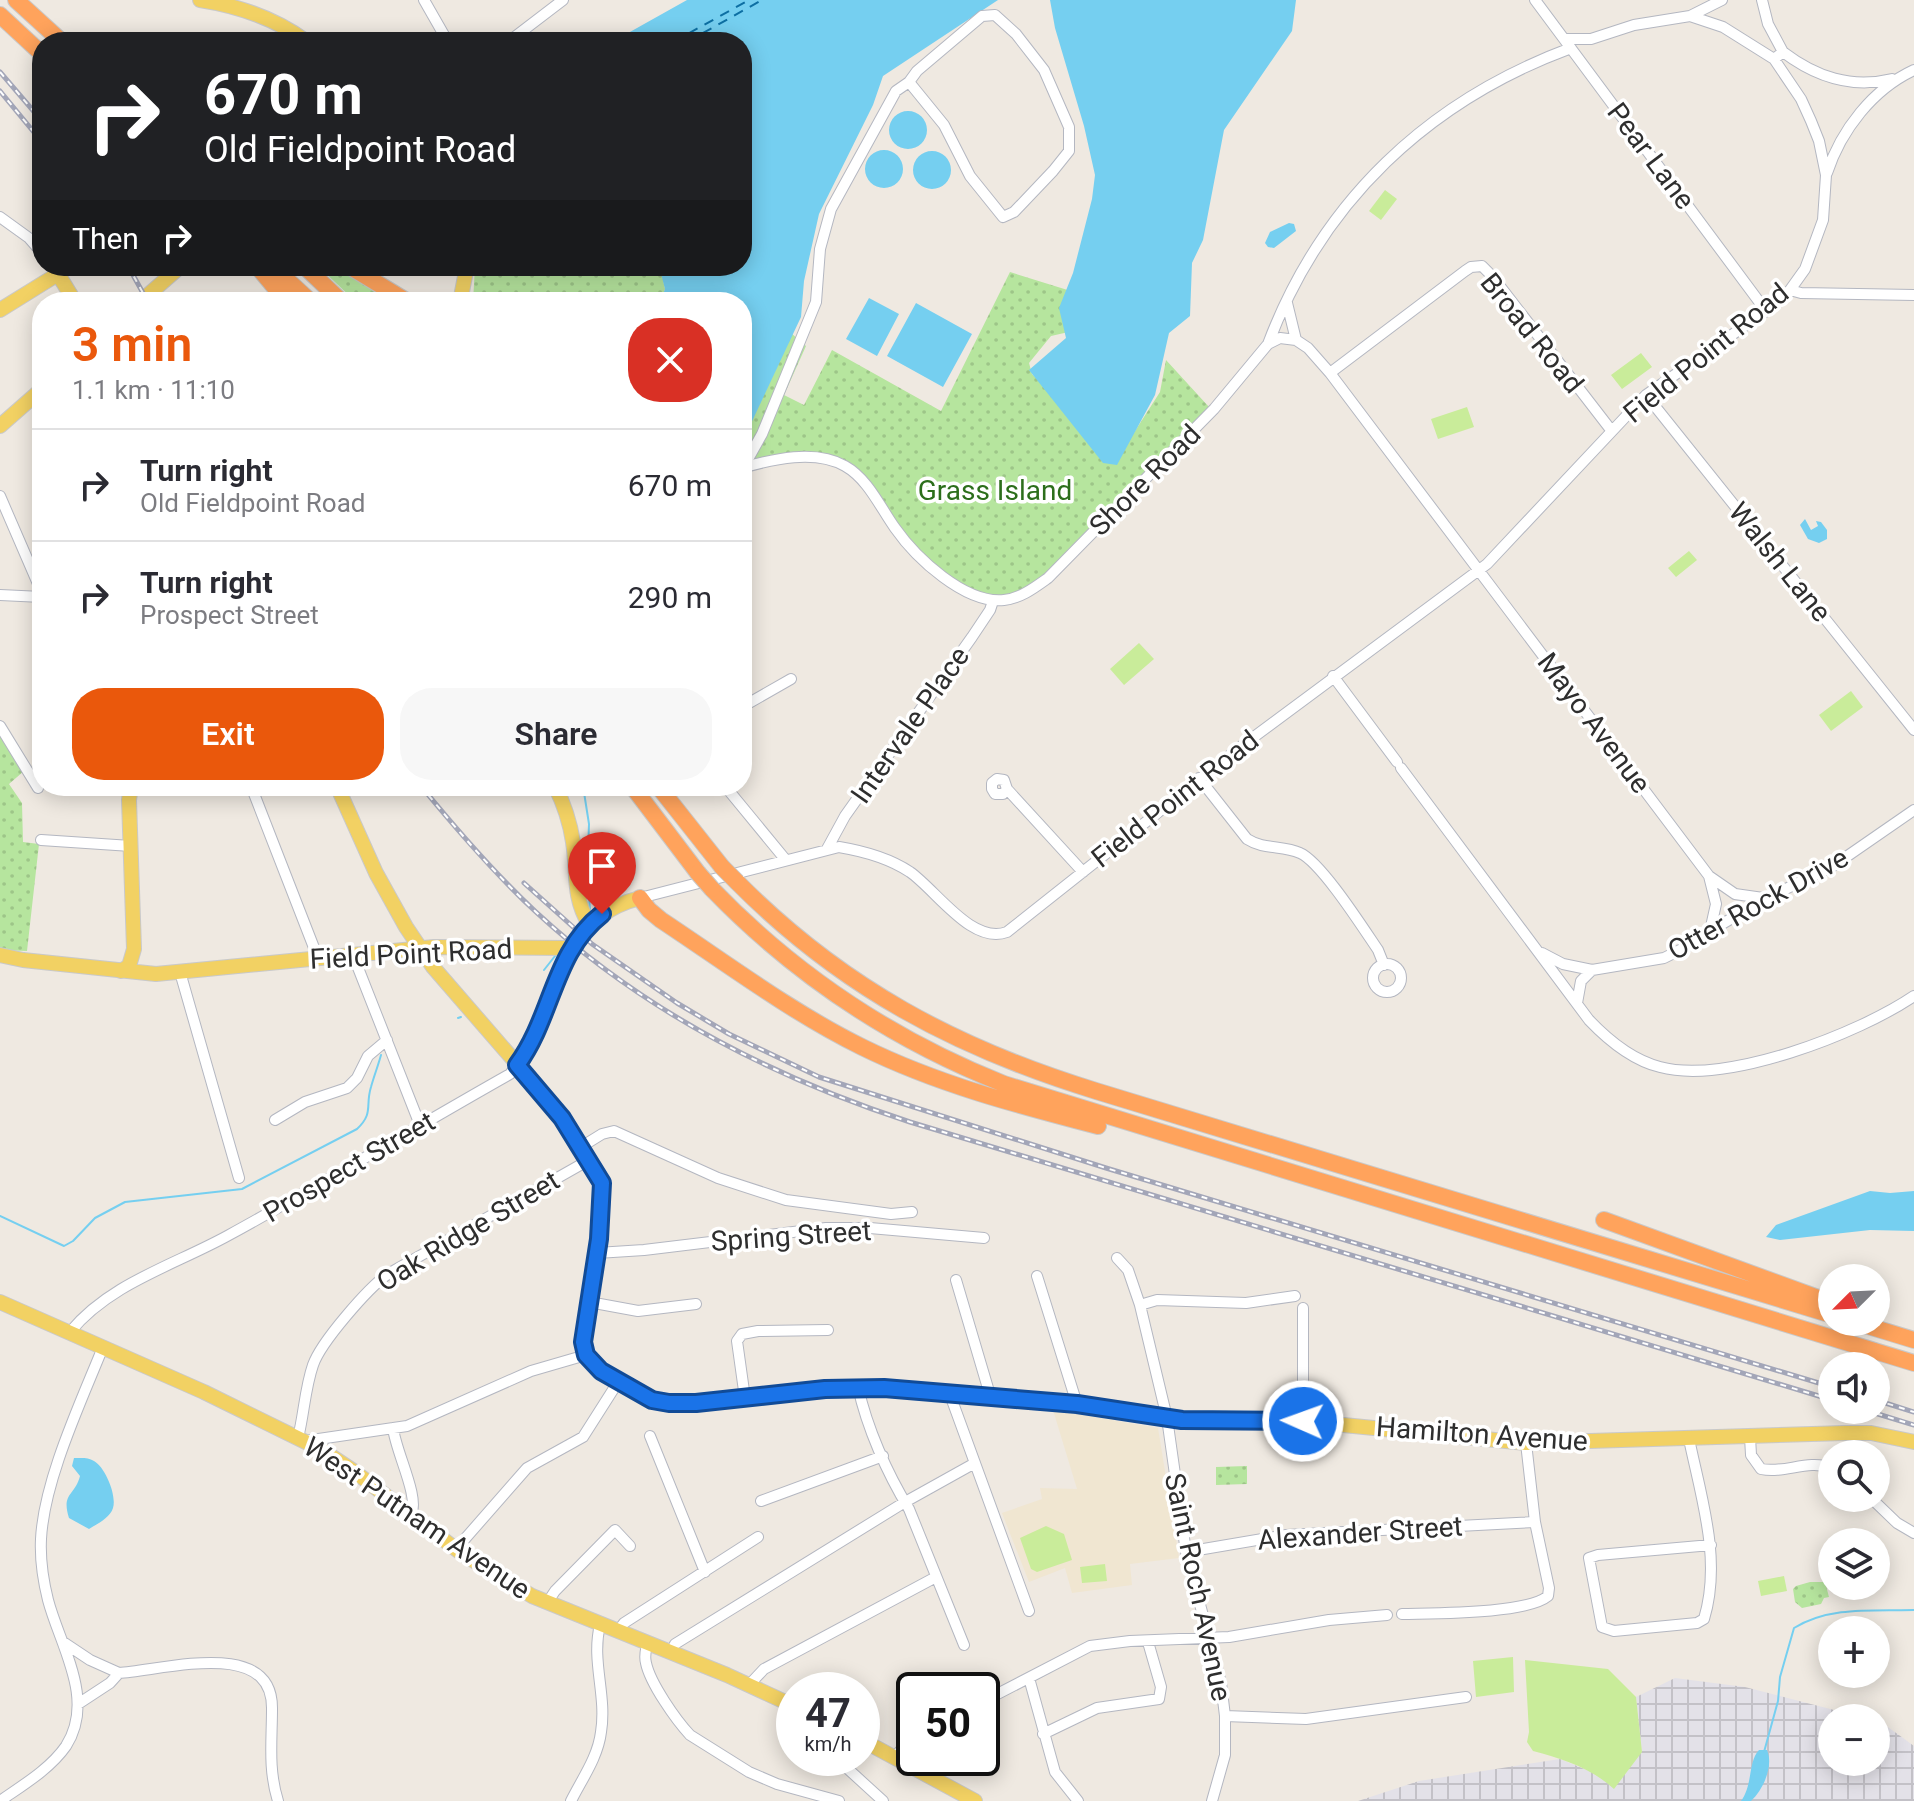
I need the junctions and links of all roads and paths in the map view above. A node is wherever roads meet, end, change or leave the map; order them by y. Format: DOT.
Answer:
graph roads {
  1 [pos="16,0"];
  2 [pos="200,0"];
  3 [pos="424,0"];
  4 [pos="563,0"];
  5 [pos="1535,0"];
  6 [pos="1722,0"];
  7 [pos="1762,0"];
  8 [pos="0,15"];
  9 [pos="1690,16"];
  10 [pos="51,32"];
  11 [pos="291,32"];
  12 [pos="442,32"];
  13 [pos="521,32"];
  14 [pos="1567,43"];
  15 [pos="32,45"];
  16 [pos="1778,55"];
  17 [pos="1914,70"];
  18 [pos="1898,78"];
  19 [pos="909,82"];
  20 [pos="1826,175"];
  21 [pos="0,217"];
  22 [pos="32,241"];
  23 [pos="47,276"];
  24 [pos="170,276"];
  25 [pos="265,276"];
  26 [pos="283,276"];
  27 [pos="315,276"];
  28 [pos="365,276"];
  29 [pos="1790,290"];
  30 [pos="151,292"];
  31 [pos="279,292"];
  32 [pos="300,292"];
  33 [pos="331,292"];
  34 [pos="392,292"];
  35 [pos="1914,295"];
  36 [pos="1287,302"];
  37 [pos="0,310"];
  38 [pos="1766,311"];
  39 [pos="1296,340"];
  40 [pos="1268,344"];
  41 [pos="1330,373"];
  42 [pos="1646,395"];
  43 [pos="32,398"];
  44 [pos="0,426"];
  45 [pos="1611,430"];
  46 [pos="752,451"];
  47 [pos="752,466"];
  48 [pos="0,496"];
  49 [pos="1479,570"];
  50 [pos="32,571"];
  51 [pos="0,595"];
  52 [pos="32,595"];
  53 [pos="993,601"];
  54 [pos="1333,676"];
  55 [pos="791,679"];
  56 [pos="752,701"];
  57 [pos="0,726"];
  58 [pos="1914,730"];
  59 [pos="32,778"];
  60 [pos="1199,778"];
  61 [pos="1007,789"];
  62 [pos="130,796"];
  63 [pos="255,796"];
  64 [pos="342,796"];
  65 [pos="560,796"];
  66 [pos="640,796"];
  67 [pos="666,796"];
  68 [pos="733,796"];
  69 [pos="1914,810"];
  70 [pos="41,840"];
  71 [pos="131,846"];
  72 [pos="827,849"];
  73 [pos="785,859"];
  74 [pos="1083,872"];
  75 [pos="1709,876"];
  76 [pos="640,898"];
  77 [pos="1765,899"];
  78 [pos="589,924"];
  79 [pos="1710,931"];
  80 [pos="420,948"];
  81 [pos="569,948"];
  82 [pos="1537,950"];
  83 [pos="0,955"];
  84 [pos="353,955"];
  85 [pos="318,958"];
  86 [pos="1384,965"];
  87 [pos="1592,970"];
  88 [pos="121,971"];
  89 [pos="180,972"];
  90 [pos="1914,996"];
  91 [pos="1577,1005"];
  92 [pos="387,1040"];
  93 [pos="973,1047"];
  94 [pos="517,1065"];
  95 [pos="1196,1113"];
  96 [pos="275,1120"];
  97 [pos="420,1125"];
  98 [pos="585,1153"];
  99 [pos="1297,1176"];
  100 [pos="239,1178"];
  101 [pos="912,1212"];
  102 [pos="1604,1220"];
  103 [pos="984,1238"];
  104 [pos="597,1253"];
  105 [pos="1117,1258"];
  106 [pos="1037,1276"];
  107 [pos="956,1280"];
  108 [pos="1295,1296"];
  109 [pos="1818,1298"];
  110 [pos="0,1302"];
  111 [pos="589,1302"];
  112 [pos="696,1304"];
  113 [pos="1140,1305"];
  114 [pos="1303,1308"];
  115 [pos="1818,1311"];
  116 [pos="1890,1326"];
  117 [pos="828,1330"];
  118 [pos="1890,1331"];
  119 [pos="70,1332"];
  120 [pos="1914,1337"];
  121 [pos="103,1347"];
  122 [pos="586,1355"];
  123 [pos="1914,1363"];
  124 [pos="618,1382"];
  125 [pos="858,1387"];
  126 [pos="949,1392"];
  127 [pos="990,1395"];
  128 [pos="745,1398"];
  129 [pos="1077,1404"];
  130 [pos="1167,1418"];
  131 [pos="1303,1421"];
  132 [pos="393,1428"];
  133 [pos="650,1436"];
  134 [pos="1750,1437"];
  135 [pos="1689,1439"];
  136 [pos="301,1440"];
  137 [pos="1914,1442"];
  138 [pos="1526,1443"];
  139 [pos="883,1456"];
  140 [pos="975,1463"];
  141 [pos="1818,1466"];
  142 [pos="761,1501"];
  143 [pos="905,1502"];
  144 [pos="1886,1512"];
  145 [pos="411,1515"];
  146 [pos="1535,1522"];
  147 [pos="1914,1533"];
  148 [pos="758,1537"];
  149 [pos="1711,1545"];
  150 [pos="630,1546"];
  151 [pos="456,1549"];
  152 [pos="1186,1552"];
  153 [pos="705,1572"];
  154 [pos="936,1577"];
  155 [pos="547,1603"];
  156 [pos="1029,1611"];
  157 [pos="1402,1614"];
  158 [pos="1387,1615"];
  159 [pos="600,1625"];
  160 [pos="617,1632"];
  161 [pos="1208,1637"];
  162 [pos="63,1642"];
  163 [pos="1148,1642"];
  164 [pos="647,1644"];
  165 [pos="964,1645"];
  166 [pos="671,1653"];
  167 [pos="119,1673"];
  168 [pos="1029,1678"];
  169 [pos="749,1685"];
  170 [pos="1000,1693"];
  171 [pos="1466,1697"];
  172 [pos="776,1698"];
  173 [pos="78,1704"];
  174 [pos="1225,1716"];
  175 [pos="1043,1734"];
  176 [pos="880,1750"];
  177 [pos="894,1757"];
  178 [pos="855,1776"];
  179 [pos="880,1800"];
  180 [pos="0,1801"];
  181 [pos="278,1801"];
  182 [pos="571,1801"];
  183 [pos="839,1801"];
  184 [pos="975,1801"];
  185 [pos="1078,1801"];
  186 [pos="1212,1801"];
  1 -- 10 [label="highway"];
  2 -- 11 [label="main road"];
  3 -- 12 [label="street"];
  4 -- 13 [label="street"];
  5 -- 14 [label="street, Pear Lane"];
  6 -- 9 [label="street"];
  7 -- 16 [label="street"];
  8 -- 15 [label="highway"];
  9 -- 14 [label="street, Field Point Road"];
  9 -- 16 [label="street, Field Point Road"];
  14 -- 36 [label="street, Field Point Road"];
  14 -- 38 [label="street, Pear Lane"];
  16 -- 18 [label="street"];
  16 -- 20 [label="street, Field Point Road"];
  17 -- 18 [label="street"];
  18 -- 20 [label="street"];
  19 -- 19 [label="street"];
  19 -- 46 [label="street"];
  20 -- 29 [label="street, Field Point Road"];
  21 -- 22 [label="street"];
  23 -- 37 [label="main road"];
  24 -- 30 [label="main road"];
  25 -- 31 [label="highway"];
  26 -- 32 [label="highway"];
  27 -- 33 [label="highway"];
  28 -- 34 [label="highway"];
  29 -- 35 [label="street"];
  29 -- 38 [label="street, Field Point Road"];
  36 -- 39 [label="street"];
  36 -- 40 [label="street, Shore Road"];
  38 -- 42 [label="street, Field Point Road"];
  39 -- 40 [label="street"];
  39 -- 41 [label="street"];
  40 -- 53 [label="street, Shore Road"];
  41 -- 45 [label="street, Broad Road"];
  41 -- 49 [label="street"];
  42 -- 45 [label="street, Field Point Road"];
  42 -- 58 [label="street, Walsh Lane"];
  43 -- 44 [label="main road"];
  45 -- 49 [label="street, Field Point Road"];
  47 -- 53 [label="street"];
  48 -- 50 [label="street"];
  49 -- 54 [label="street, Field Point Road"];
  49 -- 75 [label="street, Mayo Avenue"];
  51 -- 52 [label="street"];
  53 -- 72 [label="street, Intervale Place"];
  54 -- 60 [label="street, Field Point Road"];
  54 -- 82 [label="street"];
  55 -- 56 [label="street"];
  57 -- 59 [label="street"];
  60 -- 74 [label="street, Field Point Road"];
  60 -- 86 [label="street"];
  61 -- 74 [label="street"];
  62 -- 71 [label="main road"];
  63 -- 85 [label="street"];
  64 -- 80 [label="main road"];
  65 -- 78 [label="main road"];
  66 -- 99 [label="highway, bridge"];
  67 -- 93 [label="highway, bridge"];
  68 -- 73 [label="street"];
  69 -- 77 [label="street, Otter Rock Drive"];
  70 -- 71 [label="street"];
  71 -- 88 [label="main road"];
  72 -- 73 [label="street, Field Point Road"];
  72 -- 74 [label="street, Field Point Road"];
  73 -- 76 [label="street, Field Point Road"];
  75 -- 77 [label="street, Mayo Avenue"];
  75 -- 79 [label="street"];
  76 -- 78 [label="main road, Field Point Road"];
  76 -- 99 [label="highway"];
  77 -- 79 [label="street, Otter Rock Drive"];
  78 -- 81 [label="main road, Field Point Road"];
  79 -- 87 [label="street, Otter Rock Drive"];
  80 -- 81 [label="main road, Field Point Road"];
  80 -- 84 [label="main road, Field Point Road"];
  80 -- 94 [label="main road"];
  81 -- 94 [label="street, Prospect Street"];
  82 -- 87 [label="street, Otter Rock Drive"];
  82 -- 91 [label="street"];
  83 -- 88 [label="main road, Field Point Road"];
  84 -- 85 [label="main road, Field Point Road"];
  84 -- 92 [label="street"];
  85 -- 89 [label="main road, Field Point Road"];
  87 -- 91 [label="street"];
  88 -- 89 [label="main road, Field Point Road"];
  89 -- 100 [label="street"];
  90 -- 91 [label="street"];
  92 -- 96 [label="street"];
  92 -- 97 [label="street"];
  93 -- 95 [label="highway"];
  93 -- 115 [label="highway"];
  94 -- 97 [label="street, Prospect Street"];
  94 -- 98 [label="main road"];
  97 -- 119 [label="street, Prospect Street"];
  98 -- 101 [label="street, Oak Ridge Street"];
  98 -- 104 [label="main road"];
  98 -- 136 [label="street, Oak Ridge Street"];
  99 -- 123 [label="highway"];
  102 -- 109 [label="highway"];
  103 -- 104 [label="street, Spring Street"];
  104 -- 111 [label="main road"];
  105 -- 113 [label="street, Saint Roch Avenue"];
  106 -- 129 [label="street"];
  107 -- 127 [label="street"];
  108 -- 113 [label="street"];
  110 -- 119 [label="main road, West Putnam Avenue"];
  111 -- 112 [label="street"];
  111 -- 122 [label="main road"];
  113 -- 130 [label="street, Saint Roch Avenue"];
  114 -- 131 [label="street"];
  116 -- 120 [label="highway"];
  117 -- 128 [label="street"];
  118 -- 120 [label="highway"];
  119 -- 121 [label="main road, West Putnam Avenue"];
  121 -- 136 [label="main road, West Putnam Avenue"];
  121 -- 162 [label="street"];
  122 -- 124 [label="main road, Hamilton Avenue"];
  122 -- 132 [label="street"];
  124 -- 128 [label="main road, Hamilton Avenue"];
  124 -- 151 [label="street"];
  125 -- 126 [label="main road, Hamilton Avenue"];
  125 -- 128 [label="main road, Hamilton Avenue"];
  125 -- 139 [label="street"];
  126 -- 127 [label="main road, Hamilton Avenue"];
  126 -- 140 [label="street"];
  127 -- 129 [label="main road, Hamilton Avenue"];
  129 -- 130 [label="main road, Hamilton Avenue"];
  130 -- 131 [label="main road, Hamilton Avenue"];
  130 -- 152 [label="street, Saint Roch Avenue"];
  131 -- 138 [label="main road, Hamilton Avenue"];
  132 -- 136 [label="street"];
  132 -- 145 [label="street"];
  133 -- 153 [label="street"];
  134 -- 135 [label="main road, Hamilton Avenue"];
  134 -- 137 [label="main road, Hamilton Avenue"];
  134 -- 141 [label="street"];
  135 -- 138 [label="main road, Hamilton Avenue"];
  135 -- 149 [label="street"];
  136 -- 145 [label="main road, West Putnam Avenue"];
  138 -- 146 [label="street"];
  139 -- 142 [label="street"];
  139 -- 143 [label="street"];
  140 -- 143 [label="street"];
  140 -- 156 [label="street"];
  143 -- 154 [label="street"];
  143 -- 166 [label="street"];
  144 -- 147 [label="street"];
  145 -- 151 [label="main road, West Putnam Avenue"];
  146 -- 152 [label="street, Alexander Street"];
  146 -- 157 [label="street"];
  148 -- 153 [label="street"];
  149 -- 149 [label="street"];
  150 -- 155 [label="street"];
  151 -- 155 [label="main road, West Putnam Avenue"];
  152 -- 161 [label="street, Saint Roch Avenue"];
  153 -- 160 [label="street"];
  154 -- 165 [label="street"];
  154 -- 169 [label="street"];
  155 -- 159 [label="main road, West Putnam Avenue"];
  158 -- 161 [label="street"];
  159 -- 160 [label="main road, West Putnam Avenue"];
  159 -- 182 [label="street"];
  160 -- 164 [label="main road, West Putnam Avenue"];
  161 -- 163 [label="street"];
  161 -- 174 [label="street, Saint Roch Avenue"];
  162 -- 167 [label="street"];
  162 -- 173 [label="street"];
  163 -- 168 [label="street"];
  163 -- 175 [label="street"];
  164 -- 166 [label="main road, West Putnam Avenue"];
  164 -- 183 [label="street"];
  166 -- 169 [label="main road, West Putnam Avenue"];
  167 -- 173 [label="street"];
  167 -- 181 [label="street"];
  168 -- 170 [label="street"];
  168 -- 175 [label="street"];
  169 -- 172 [label="main road, West Putnam Avenue"];
  171 -- 174 [label="street"];
  173 -- 180 [label="street"];
  174 -- 186 [label="street, Saint Roch Avenue"];
  175 -- 185 [label="street"];
  176 -- 177 [label="main road"];
  177 -- 184 [label="main road"];
  178 -- 179 [label="street"];
}
